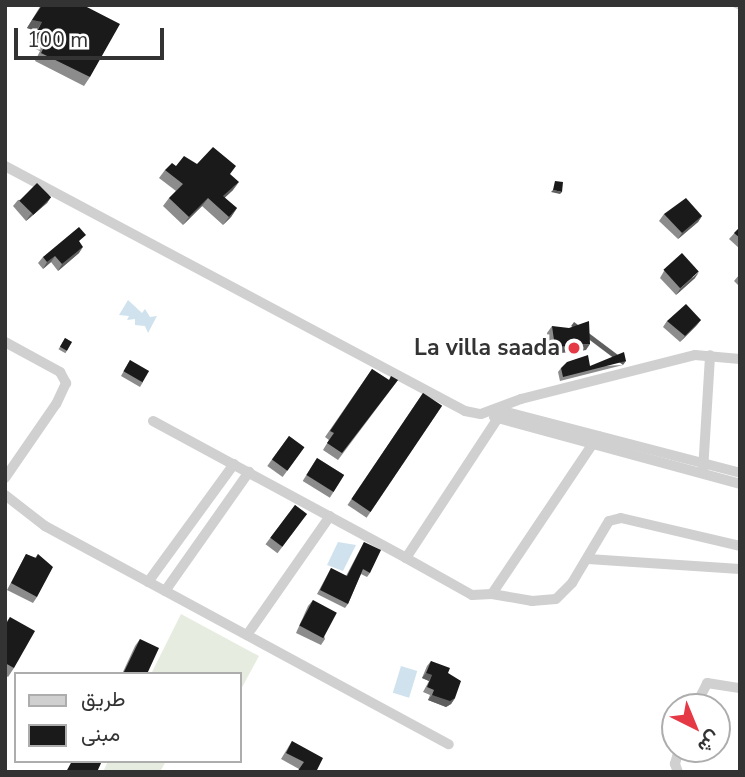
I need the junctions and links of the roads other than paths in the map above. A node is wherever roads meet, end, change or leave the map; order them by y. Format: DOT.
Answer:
graph roads {
  1 [pos="5,166"];
  2 [pos="5,342"];
  3 [pos="710,355"];
  4 [pos="740,359"];
  5 [pos="499,413"];
  6 [pos="153,421"];
  7 [pos="598,436"];
  8 [pos="591,447"];
  9 [pos="234,464"];
  10 [pos="703,464"];
  11 [pos="249,472"];
  12 [pos="740,473"];
  13 [pos="702,477"];
  14 [pos="5,478"];
  15 [pos="740,484"];
  16 [pos="5,495"];
  17 [pos="200,509"];
  18 [pos="216,516"];
  19 [pos="330,516"];
  20 [pos="740,546"];
  21 [pos="406,558"];
  22 [pos="587,559"];
  23 [pos="740,569"];
  24 [pos="148,582"];
  25 [pos="165,592"];
  26 [pos="492,594"];
  27 [pos="247,635"];
  28 [pos="740,688"];
  29 [pos="702,693"];
  30 [pos="449,744"];
  1 -- 5 [label="street"];
  2 -- 14 [label="street"];
  3 -- 4 [label="street"];
  3 -- 5 [label="street"];
  3 -- 10 [label="street"];
  5 -- 7 [label="street"];
  5 -- 8 [label="street"];
  5 -- 21 [label="street"];
  6 -- 9 [label="street"];
  7 -- 8 [label="street"];
  7 -- 10 [label="street"];
  8 -- 13 [label="street"];
  8 -- 26 [label="street"];
  9 -- 11 [label="street"];
  9 -- 17 [label="street"];
  10 -- 12 [label="street"];
  10 -- 13 [label="street"];
  11 -- 18 [label="street"];
  11 -- 19 [label="street"];
  13 -- 15 [label="street"];
  16 -- 24 [label="street"];
  17 -- 18 [label="street"];
  17 -- 24 [label="street"];
  18 -- 25 [label="street"];
  19 -- 21 [label="street"];
  19 -- 27 [label="street"];
  20 -- 22 [label="street"];
  21 -- 26 [label="street"];
  22 -- 23 [label="street"];
  22 -- 26 [label="street"];
  24 -- 25 [label="street"];
  25 -- 27 [label="street"];
  27 -- 30 [label="street"];
  28 -- 29 [label="street"];
}
